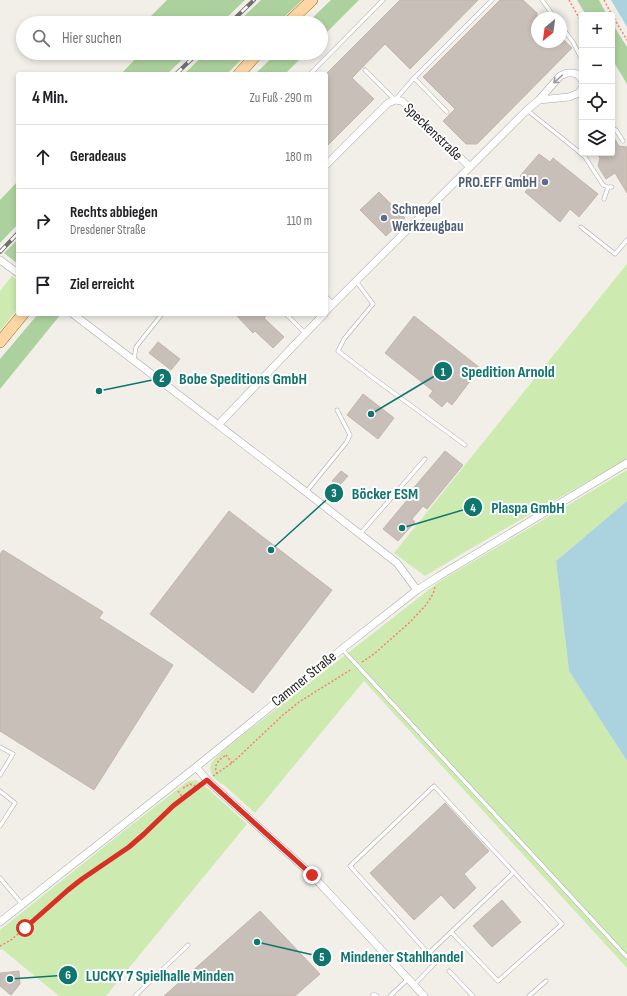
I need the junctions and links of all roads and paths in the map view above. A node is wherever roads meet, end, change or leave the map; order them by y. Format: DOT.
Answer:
graph roads {
  1 [pos="312,0"];
  2 [pos="383,0"];
  3 [pos="492,0"];
  4 [pos="542,0"];
  5 [pos="569,0"];
  6 [pos="604,0"];
  7 [pos="551,12"];
  8 [pos="610,12"];
  9 [pos="295,16"];
  10 [pos="579,18"];
  11 [pos="615,20"];
  12 [pos="567,34"];
  13 [pos="627,40"];
  14 [pos="579,54"];
  15 [pos="328,56"];
  16 [pos="252,60"];
  17 [pos="324,60"];
  18 [pos="365,70"];
  19 [pos="241,72"];
  20 [pos="312,72"];
  21 [pos="579,76"];
  22 [pos="414,78"];
  23 [pos="579,93"];
  24 [pos="395,100"];
  25 [pos="539,100"];
  26 [pos="527,110"];
  27 [pos="448,112"];
  28 [pos="615,129"];
  29 [pos="623,141"];
  30 [pos="578,152"];
  31 [pos="328,163"];
  32 [pos="470,167"];
  33 [pos="612,187"];
  34 [pos="608,188"];
  35 [pos="604,199"];
  36 [pos="581,227"];
  37 [pos="627,240"];
  38 [pos="0,260"];
  39 [pos="16,272"];
  40 [pos="356,282"];
  41 [pos="328,301"];
  42 [pos="332,305"];
  43 [pos="328,310"];
  44 [pos="20,316"];
  45 [pos="76,316"];
  46 [pos="160,316"];
  47 [pos="288,316"];
  48 [pos="322,316"];
  49 [pos="305,334"];
  50 [pos="0,342"];
  51 [pos="134,360"];
  52 [pos="337,410"];
  53 [pos="218,425"];
  54 [pos="465,445"];
  55 [pos="426,459"];
  56 [pos="627,463"];
  57 [pos="306,492"];
  58 [pos="360,534"];
  59 [pos="439,576"];
  60 [pos="417,590"];
  61 [pos="342,649"];
  62 [pos="357,665"];
  63 [pos="0,746"];
  64 [pos="220,747"];
  65 [pos="226,755"];
  66 [pos="232,763"];
  67 [pos="196,767"];
  68 [pos="217,774"];
  69 [pos="0,775"];
  70 [pos="207,780"];
  71 [pos="198,787"];
  72 [pos="0,791"];
  73 [pos="178,792"];
  74 [pos="0,826"];
  75 [pos="514,872"];
  76 [pos="0,879"];
  77 [pos="22,904"];
  78 [pos="0,922"];
  79 [pos="451,932"];
  80 [pos="188,945"];
  81 [pos="0,946"];
  82 [pos="428,954"];
  83 [pos="627,957"];
  84 [pos="449,971"];
  85 [pos="408,978"];
  86 [pos="546,981"];
  87 [pos="414,985"];
  88 [pos="135,996"];
  89 [pos="372,996"];
  90 [pos="377,996"];
  91 [pos="390,996"];
  92 [pos="424,996"];
  93 [pos="473,996"];
  94 [pos="529,996"];
  1 -- 9 [label="main road"];
  2 -- 15 [label="lane"];
  3 -- 22 [label="lane"];
  4 -- 7 [label="lane"];
  5 -- 10 [label="path"];
  6 -- 8 [label="path"];
  11 -- 13 [label="path"];
  12 -- 14 [label="lane"];
  16 -- 19 [label="main road"];
  17 -- 20 [label="lane"];
  18 -- 24 [label="lane"];
  21 -- 25 [label="street, one-way"];
  22 -- 24 [label="lane"];
  22 -- 27 [label="lane"];
  23 -- 25 [label="street"];
  24 -- 31 [label="street, Speckenstraße"];
  24 -- 32 [label="street, Speckenstraße"];
  25 -- 26 [label="street"];
  26 -- 30 [label="lane"];
  26 -- 32 [label="street"];
  28 -- 29 [label="lane"];
  30 -- 34 [label="lane"];
  32 -- 40 [label="street"];
  33 -- 34 [label="lane"];
  34 -- 35 [label="lane"];
  36 -- 37 [label="lane"];
  38 -- 39 [label="street"];
  40 -- 42 [label="street"];
  40 -- 54 [label="lane"];
  41 -- 42 [label="street"];
  42 -- 43 [label="street"];
  44 -- 50 [label="main road"];
  45 -- 51 [label="street"];
  46 -- 51 [label="lane"];
  47 -- 49 [label="lane"];
  48 -- 49 [label="street"];
  49 -- 53 [label="street"];
  51 -- 53 [label="street"];
  52 -- 57 [label="lane"];
  53 -- 57 [label="street"];
  55 -- 58 [label="lane"];
  56 -- 59 [label="street, Cammer Straße"];
  57 -- 58 [label="street"];
  58 -- 60 [label="street"];
  59 -- 60 [label="street, Cammer Straße"];
  59 -- 62 [label="path"];
  60 -- 61 [label="street, Cammer Straße"];
  61 -- 62 [label="lane"];
  61 -- 64 [label="street, Cammer Straße"];
  62 -- 66 [label="path"];
  62 -- 83 [label="lane"];
  63 -- 69 [label="lane"];
  64 -- 65 [label="path"];
  64 -- 67 [label="street, Cammer Straße"];
  65 -- 66 [label="path"];
  65 -- 68 [label="path"];
  66 -- 68 [label="path"];
  67 -- 70 [label="street"];
  67 -- 77 [label="street, Cammer Straße"];
  68 -- 70 [label="path"];
  70 -- 71 [label="path"];
  70 -- 85 [label="street"];
  71 -- 73 [label="path"];
  71 -- 81 [label="path"];
  72 -- 74 [label="lane"];
  75 -- 79 [label="lane"];
  75 -- 79 [label="lane"];
  75 -- 82 [label="lane"];
  76 -- 77 [label="lane"];
  77 -- 78 [label="street, Cammer Straße"];
  79 -- 82 [label="lane"];
  80 -- 88 [label="lane"];
  82 -- 87 [label="lane"];
  84 -- 93 [label="lane"];
  85 -- 87 [label="street"];
  85 -- 91 [label="lane"];
  86 -- 94 [label="lane"];
  87 -- 92 [label="street"];
  89 -- 90 [label="lane"];
}
